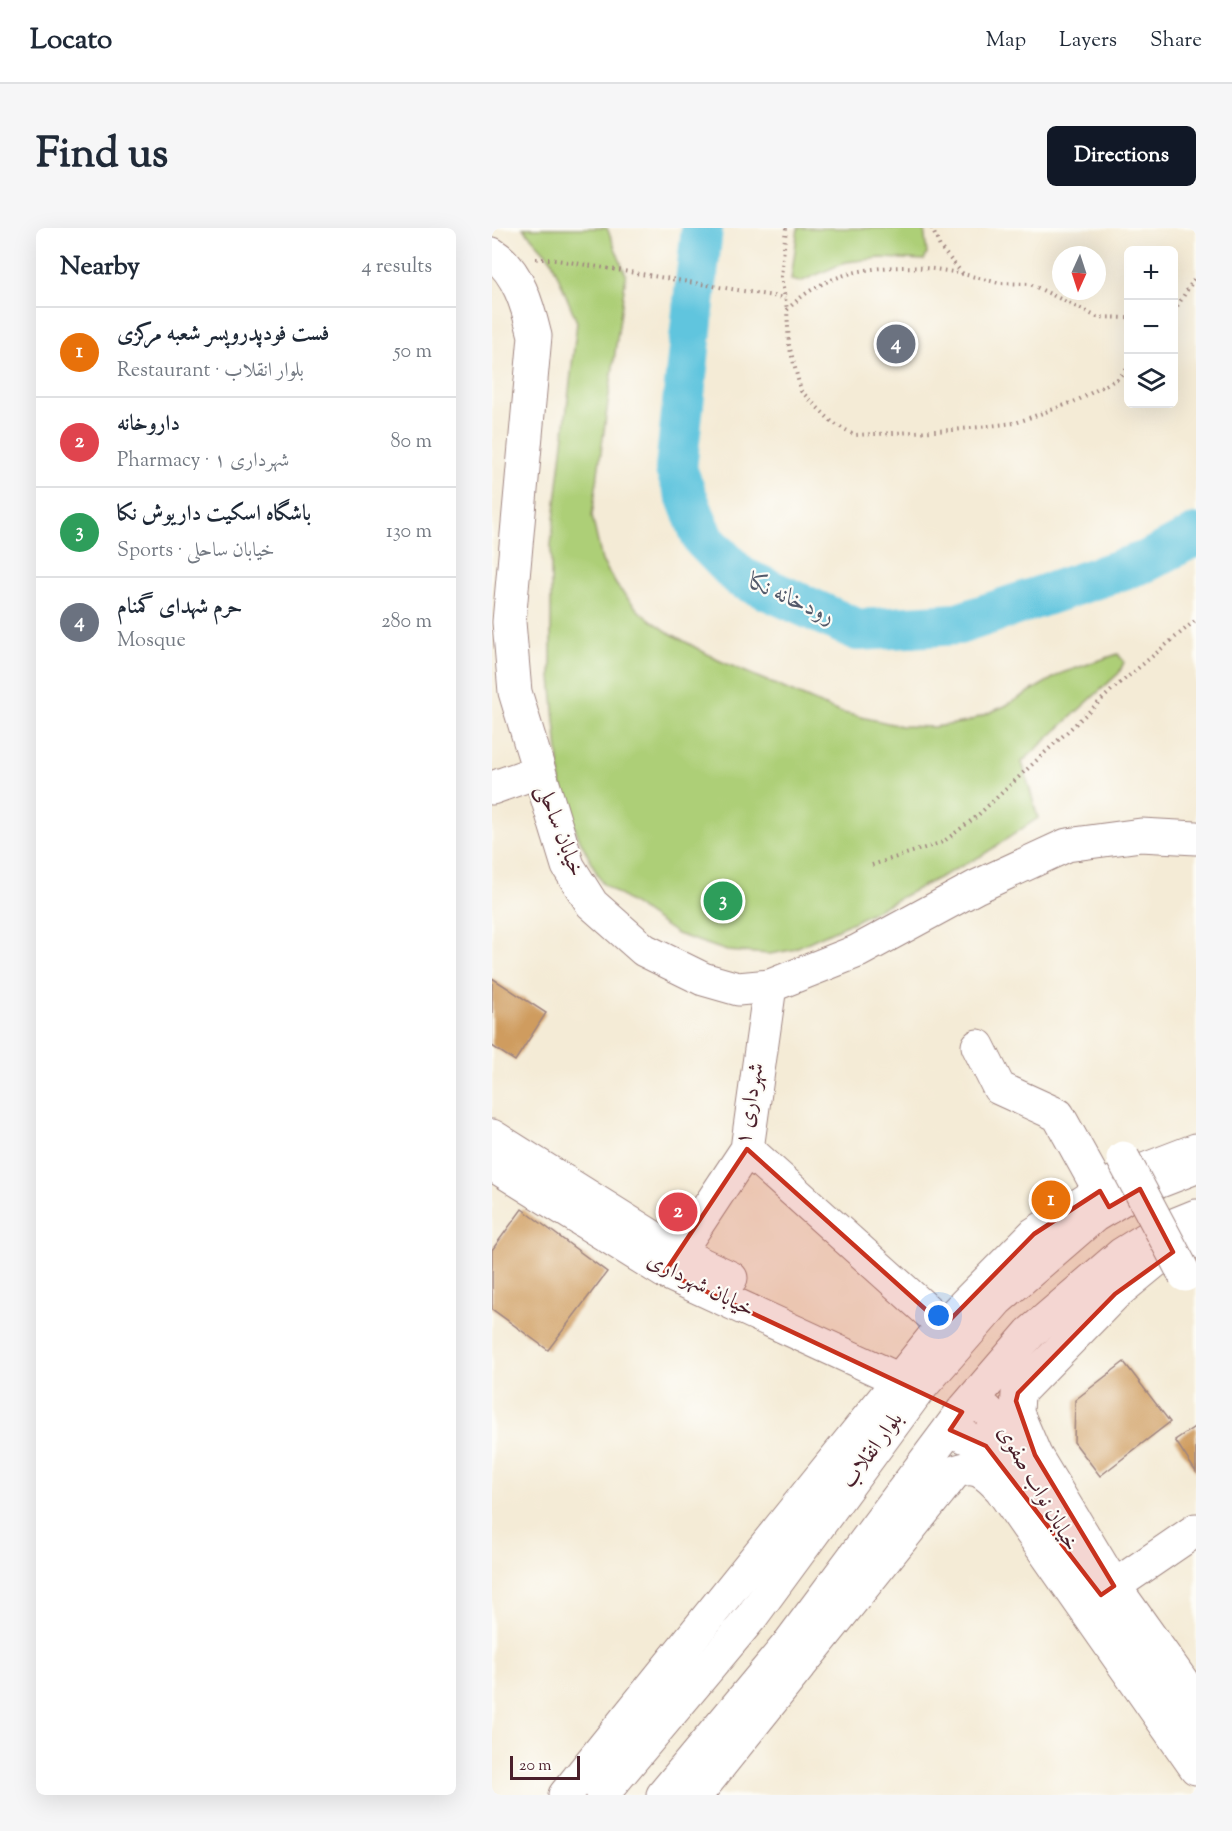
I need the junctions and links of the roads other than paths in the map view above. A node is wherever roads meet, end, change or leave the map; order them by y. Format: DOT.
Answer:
graph roads {
  1 [pos="497,257"];
  2 [pos="503,575"];
  3 [pos="537,772"];
  4 [pos="492,788"];
  5 [pos="1196,838"];
  6 [pos="770,986"];
  7 [pos="978,1046"];
  8 [pos="492,1136"];
  9 [pos="747,1149"];
  10 [pos="1196,1150"];
  11 [pos="1123,1158"];
  12 [pos="492,1164"];
  13 [pos="1196,1167"];
  14 [pos="492,1183"];
  15 [pos="1105,1199"];
  16 [pos="1196,1216"];
  17 [pos="1196,1240"];
  18 [pos="672,1263"];
  19 [pos="1185,1275"];
  20 [pos="944,1326"];
  21 [pos="903,1383"];
  22 [pos="962,1413"];
  23 [pos="1196,1530"];
  24 [pos="1102,1589"];
  25 [pos="1196,1701"];
  26 [pos="1196,1733"];
  27 [pos="1196,1768"];
  28 [pos="565,1795"];
  29 [pos="602,1795"];
  30 [pos="663,1795"];
  31 [pos="696,1795"];
  1 -- 2 [label="street, خیابان ساحلی"];
  2 -- 3 [label="street, خیابان ساحلی"];
  3 -- 4 [label="street"];
  3 -- 6 [label="street, خیابان ساحلی"];
  5 -- 6 [label="street, خیابان ساحلی"];
  6 -- 9 [label="street, شهرداری ۱"];
  7 -- 15 [label="street"];
  8 -- 18 [label="street"];
  9 -- 18 [label="street, شهرداری ۱"];
  9 -- 20 [label="street"];
  10 -- 15 [label="street"];
  11 -- 19 [label="street, bridge"];
  12 -- 18 [label="street, خیابان شهرداری"];
  13 -- 15 [label="street, بلوار انقلاب"];
  14 -- 21 [label="street"];
  15 -- 20 [label="street"];
  15 -- 21 [label="street, بلوار انقلاب"];
  16 -- 22 [label="street"];
  17 -- 24 [label="street"];
  18 -- 21 [label="street, خیابان شهرداری"];
  20 -- 21 [label="street"];
  21 -- 22 [label="street, خیابان نواب صفوی"];
  21 -- 28 [label="street"];
  21 -- 29 [label="street, بلوار انقلاب"];
  22 -- 24 [label="street, خیابان نواب صفوی"];
  22 -- 30 [label="street"];
  23 -- 24 [label="street"];
  24 -- 25 [label="street"];
  24 -- 26 [label="street, خیابان نواب صفوی"];
  27 -- 31 [label="street"];
}
